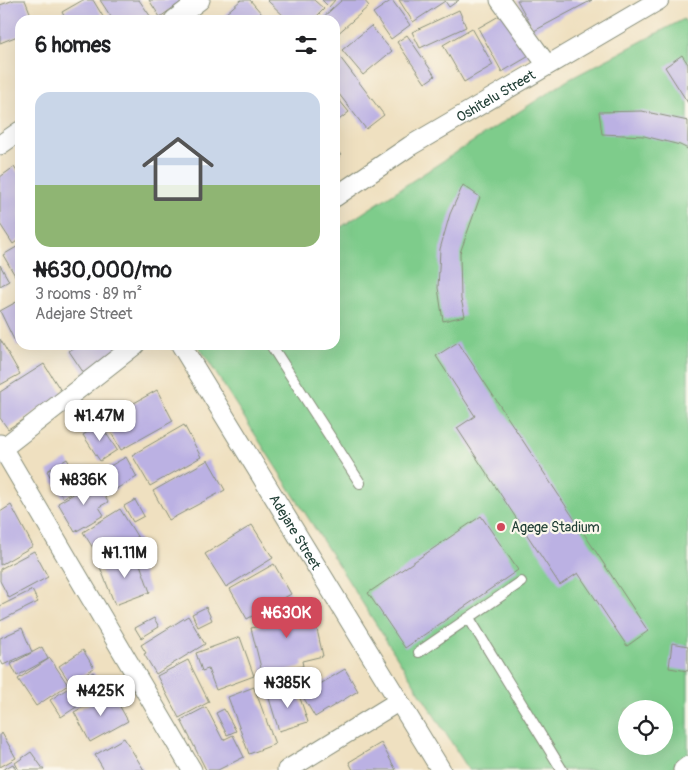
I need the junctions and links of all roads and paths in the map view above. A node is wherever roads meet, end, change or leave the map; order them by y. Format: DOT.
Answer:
graph roads {
  1 [pos="200,0"];
  2 [pos="500,0"];
  3 [pos="659,0"];
  4 [pos="180,15"];
  5 [pos="547,65"];
  6 [pos="15,134"];
  7 [pos="0,145"];
  8 [pos="340,193"];
  9 [pos="128,350"];
  10 [pos="183,350"];
  11 [pos="274,350"];
  12 [pos="1,446"];
  13 [pos="360,483"];
  14 [pos="521,582"];
  15 [pos="469,618"];
  16 [pos="419,652"];
  17 [pos="399,701"];
  18 [pos="688,766"];
  19 [pos="192,770"];
  20 [pos="287,770"];
  21 [pos="440,770"];
  22 [pos="562,770"];
  23 [pos="683,770"];
  1 -- 4 [label="street"];
  2 -- 5 [label="street"];
  3 -- 5 [label="street, Oshitelu Street"];
  5 -- 8 [label="street, Oshitelu Street"];
  6 -- 7 [label="street"];
  9 -- 12 [label="street"];
  10 -- 17 [label="street, Adejare Street"];
  11 -- 13 [label="lane"];
  12 -- 19 [label="street"];
  14 -- 15 [label="lane"];
  15 -- 16 [label="lane"];
  15 -- 22 [label="lane"];
  17 -- 20 [label="street"];
  17 -- 21 [label="street, Adejare Street"];
  18 -- 23 [label="street"];
}
